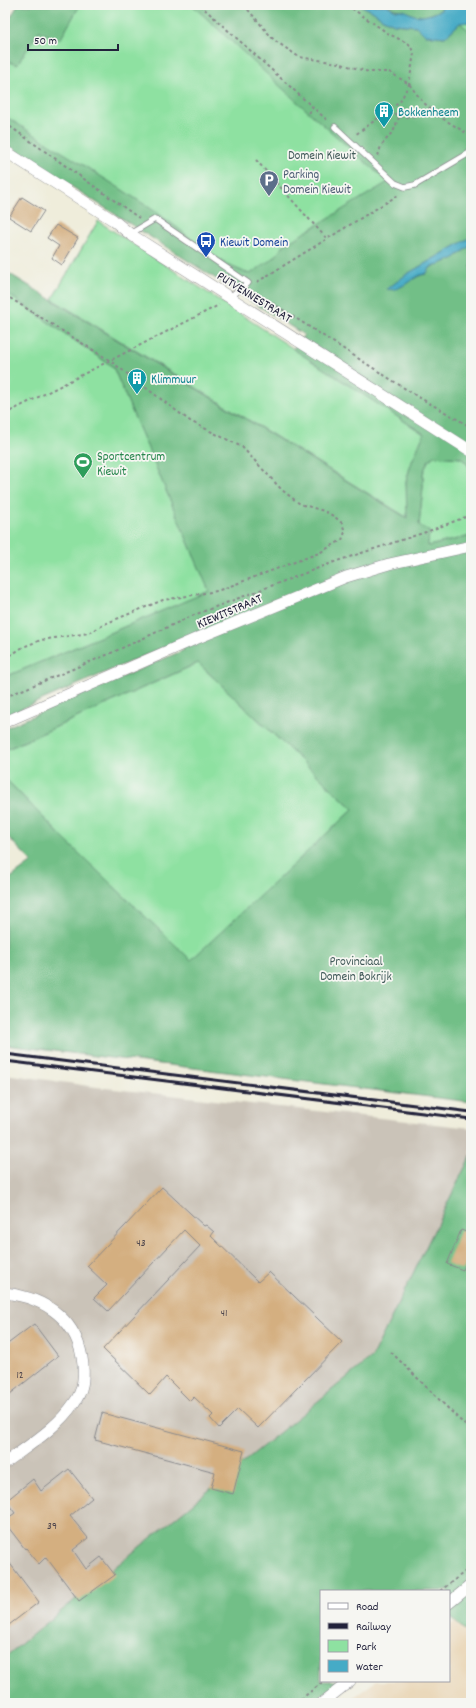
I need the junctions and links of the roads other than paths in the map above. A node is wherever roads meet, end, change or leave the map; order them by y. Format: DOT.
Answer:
graph roads {
  1 [pos="335,127"];
  2 [pos="5,151"];
  3 [pos="471,152"];
  4 [pos="130,234"];
  5 [pos="232,297"];
  6 [pos="471,451"];
  7 [pos="471,546"];
  8 [pos="5,722"];
  9 [pos="5,1293"];
  10 [pos="5,1463"];
  11 [pos="471,1585"];
  12 [pos="450,1602"];
  13 [pos="349,1682"];
  14 [pos="322,1703"];
  1 -- 3 [label="lane"];
  2 -- 4 [label="street, PUTVENNESTRAAT"];
  4 -- 5 [label="street, PUTVENNESTRAAT"];
  4 -- 5 [label="lane"];
  5 -- 6 [label="street, PUTVENNESTRAAT"];
  7 -- 8 [label="street, KIEWITSTRAAT"];
  9 -- 10 [label="street"];
  11 -- 12 [label="street"];
  13 -- 14 [label="street"];
}
